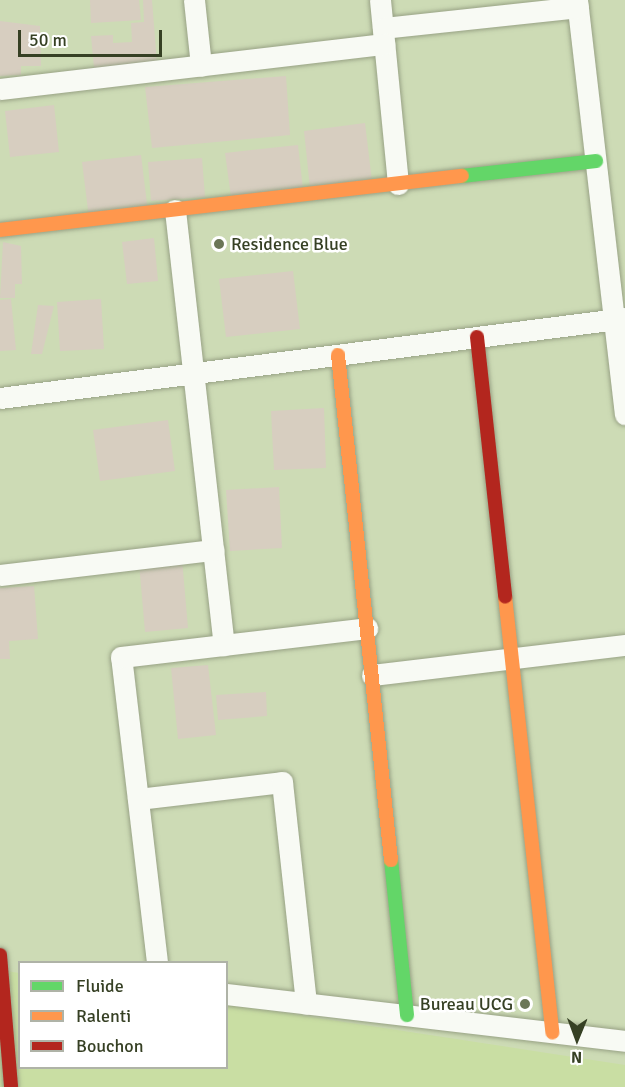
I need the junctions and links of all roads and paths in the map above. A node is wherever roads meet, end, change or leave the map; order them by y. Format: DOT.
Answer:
graph roads {
  1 [pos="194,0"];
  2 [pos="380,0"];
  3 [pos="578,3"];
  4 [pos="383,36"];
  5 [pos="201,66"];
  6 [pos="0,89"];
  7 [pos="596,161"];
  8 [pos="398,184"];
  9 [pos="175,210"];
  10 [pos="0,230"];
  11 [pos="620,319"];
  12 [pos="477,337"];
  13 [pos="338,355"];
  14 [pos="194,373"];
  15 [pos="0,398"];
  16 [pos="625,414"];
  17 [pos="214,550"];
  18 [pos="0,575"];
  19 [pos="366,628"];
  20 [pos="224,645"];
  21 [pos="625,645"];
  22 [pos="512,659"];
  23 [pos="372,675"];
  24 [pos="138,799"];
  25 [pos="157,961"];
  26 [pos="5,965"];
  27 [pos="228,994"];
  28 [pos="306,1004"];
  29 [pos="407,1015"];
  30 [pos="552,1032"];
  31 [pos="625,1041"];
  32 [pos="11,1059"];
  33 [pos="11,1087"];
  34 [pos="19,1087"];
  1 -- 5 [label="street"];
  2 -- 4 [label="street"];
  3 -- 4 [label="street"];
  3 -- 7 [label="street"];
  4 -- 5 [label="street"];
  4 -- 8 [label="street"];
  5 -- 6 [label="street"];
  7 -- 8 [label="street"];
  7 -- 11 [label="street"];
  8 -- 9 [label="street"];
  9 -- 10 [label="street"];
  9 -- 14 [label="street"];
  11 -- 12 [label="street"];
  11 -- 16 [label="street"];
  12 -- 13 [label="street"];
  12 -- 22 [label="street"];
  13 -- 14 [label="street"];
  13 -- 19 [label="street"];
  14 -- 15 [label="street"];
  14 -- 17 [label="street"];
  17 -- 18 [label="street"];
  17 -- 20 [label="street"];
  19 -- 20 [label="street"];
  19 -- 23 [label="street"];
  20 -- 24 [label="street"];
  21 -- 22 [label="street"];
  22 -- 23 [label="street"];
  22 -- 30 [label="street"];
  23 -- 29 [label="street"];
  24 -- 25 [label="street"];
  24 -- 28 [label="street"];
  26 -- 32 [label="street"];
  27 -- 28 [label="street"];
  28 -- 29 [label="street"];
  29 -- 30 [label="street"];
  30 -- 31 [label="street"];
  32 -- 33 [label="street"];
  32 -- 34 [label="street"];
}
